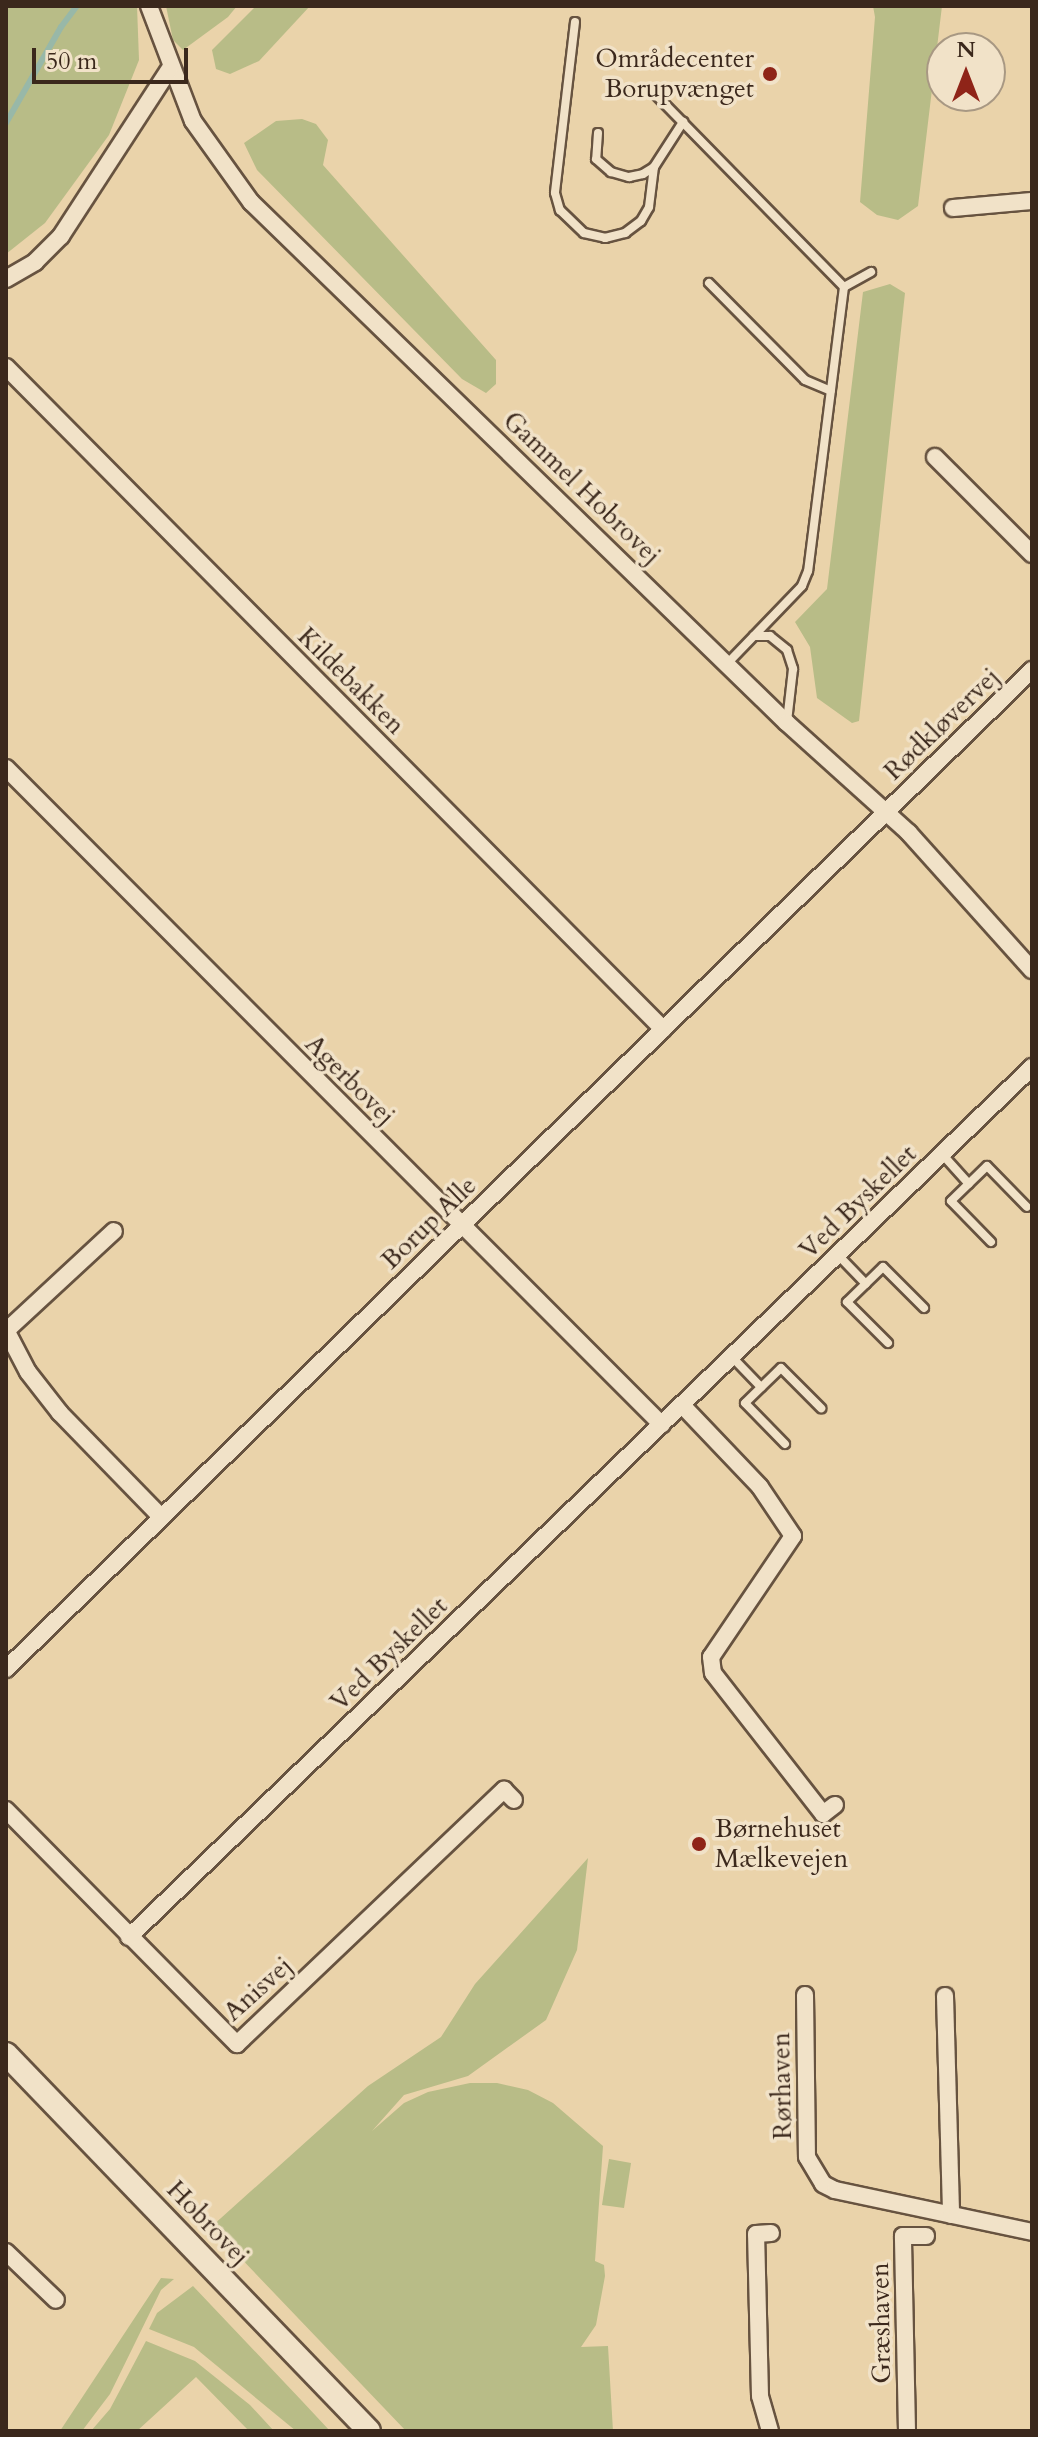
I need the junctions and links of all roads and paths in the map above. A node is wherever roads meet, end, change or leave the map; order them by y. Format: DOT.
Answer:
graph roads {
  1 [pos="149,6"];
  2 [pos="575,22"];
  3 [pos="170,68"];
  4 [pos="653,92"];
  5 [pos="683,122"];
  6 [pos="598,133"];
  7 [pos="654,167"];
  8 [pos="1032,201"];
  9 [pos="953,208"];
  10 [pos="871,272"];
  11 [pos="6,279"];
  12 [pos="709,283"];
  13 [pos="844,287"];
  14 [pos="6,367"];
  15 [pos="831,391"];
  16 [pos="935,457"];
  17 [pos="1032,554"];
  18 [pos="754,636"];
  19 [pos="728,663"];
  20 [pos="1032,670"];
  21 [pos="787,723"];
  22 [pos="6,768"];
  23 [pos="886,812"];
  24 [pos="1032,970"];
  25 [pos="663,1029"];
  26 [pos="1032,1067"];
  27 [pos="942,1154"];
  28 [pos="969,1184"];
  29 [pos="1027,1207"];
  30 [pos="461,1225"];
  31 [pos="114,1231"];
  32 [pos="991,1242"];
  33 [pos="838,1255"];
  34 [pos="866,1284"];
  35 [pos="924,1308"];
  36 [pos="6,1330"];
  37 [pos="888,1343"];
  38 [pos="732,1357"];
  39 [pos="761,1387"];
  40 [pos="682,1405"];
  41 [pos="821,1408"];
  42 [pos="662,1425"];
  43 [pos="785,1444"];
  44 [pos="161,1517"];
  45 [pos="6,1669"];
  46 [pos="514,1800"];
  47 [pos="835,1805"];
  48 [pos="6,1810"];
  49 [pos="129,1937"];
  50 [pos="805,1995"];
  51 [pos="945,1996"];
  52 [pos="6,2054"];
  53 [pos="951,2215"];
  54 [pos="1032,2232"];
  55 [pos="771,2233"];
  56 [pos="926,2236"];
  57 [pos="6,2252"];
  58 [pos="56,2300"];
  59 [pos="369,2431"];
  60 [pos="770,2431"];
  61 [pos="907,2431"];
  1 -- 3 [label="street, Gammel Hobrovej"];
  2 -- 7 [label="lane"];
  3 -- 11 [label="street"];
  3 -- 19 [label="street, Gammel Hobrovej"];
  4 -- 5 [label="lane"];
  5 -- 7 [label="lane"];
  5 -- 13 [label="lane"];
  6 -- 7 [label="lane"];
  8 -- 9 [label="street"];
  10 -- 13 [label="lane"];
  12 -- 15 [label="lane"];
  13 -- 15 [label="lane"];
  14 -- 25 [label="street, Kildebakken"];
  15 -- 18 [label="lane"];
  16 -- 17 [label="street"];
  18 -- 19 [label="lane"];
  18 -- 21 [label="lane"];
  19 -- 21 [label="street, Gammel Hobrovej"];
  20 -- 23 [label="street, Rødkløvervej"];
  21 -- 23 [label="street, Gammel Hobrovej"];
  22 -- 30 [label="street, Agerbovej"];
  23 -- 24 [label="street, Gammel Hobrovej"];
  23 -- 25 [label="street, Borup Alle"];
  25 -- 30 [label="street, Borup Alle"];
  26 -- 27 [label="street, Ved Byskellet"];
  27 -- 28 [label="lane"];
  27 -- 33 [label="street, Ved Byskellet"];
  28 -- 29 [label="lane"];
  28 -- 32 [label="lane"];
  30 -- 42 [label="street, Agerbovej"];
  30 -- 44 [label="street, Borup Alle"];
  31 -- 36 [label="street"];
  33 -- 34 [label="lane"];
  33 -- 38 [label="street, Ved Byskellet"];
  34 -- 35 [label="lane"];
  34 -- 37 [label="lane"];
  36 -- 44 [label="street"];
  38 -- 39 [label="lane"];
  38 -- 40 [label="street, Ved Byskellet"];
  39 -- 41 [label="lane"];
  39 -- 43 [label="lane"];
  40 -- 42 [label="street, Ved Byskellet"];
  40 -- 47 [label="street"];
  42 -- 49 [label="street, Ved Byskellet"];
  44 -- 45 [label="street, Borup Alle"];
  46 -- 49 [label="street, Anisvej"];
  48 -- 49 [label="street, Anisvej"];
  50 -- 53 [label="street, Rørhaven"];
  51 -- 53 [label="street"];
  52 -- 59 [label="main road, Hobrovej"];
  53 -- 54 [label="street, Rørhaven"];
  55 -- 60 [label="street"];
  56 -- 61 [label="street, Græshaven"];
  57 -- 58 [label="street"];
}
